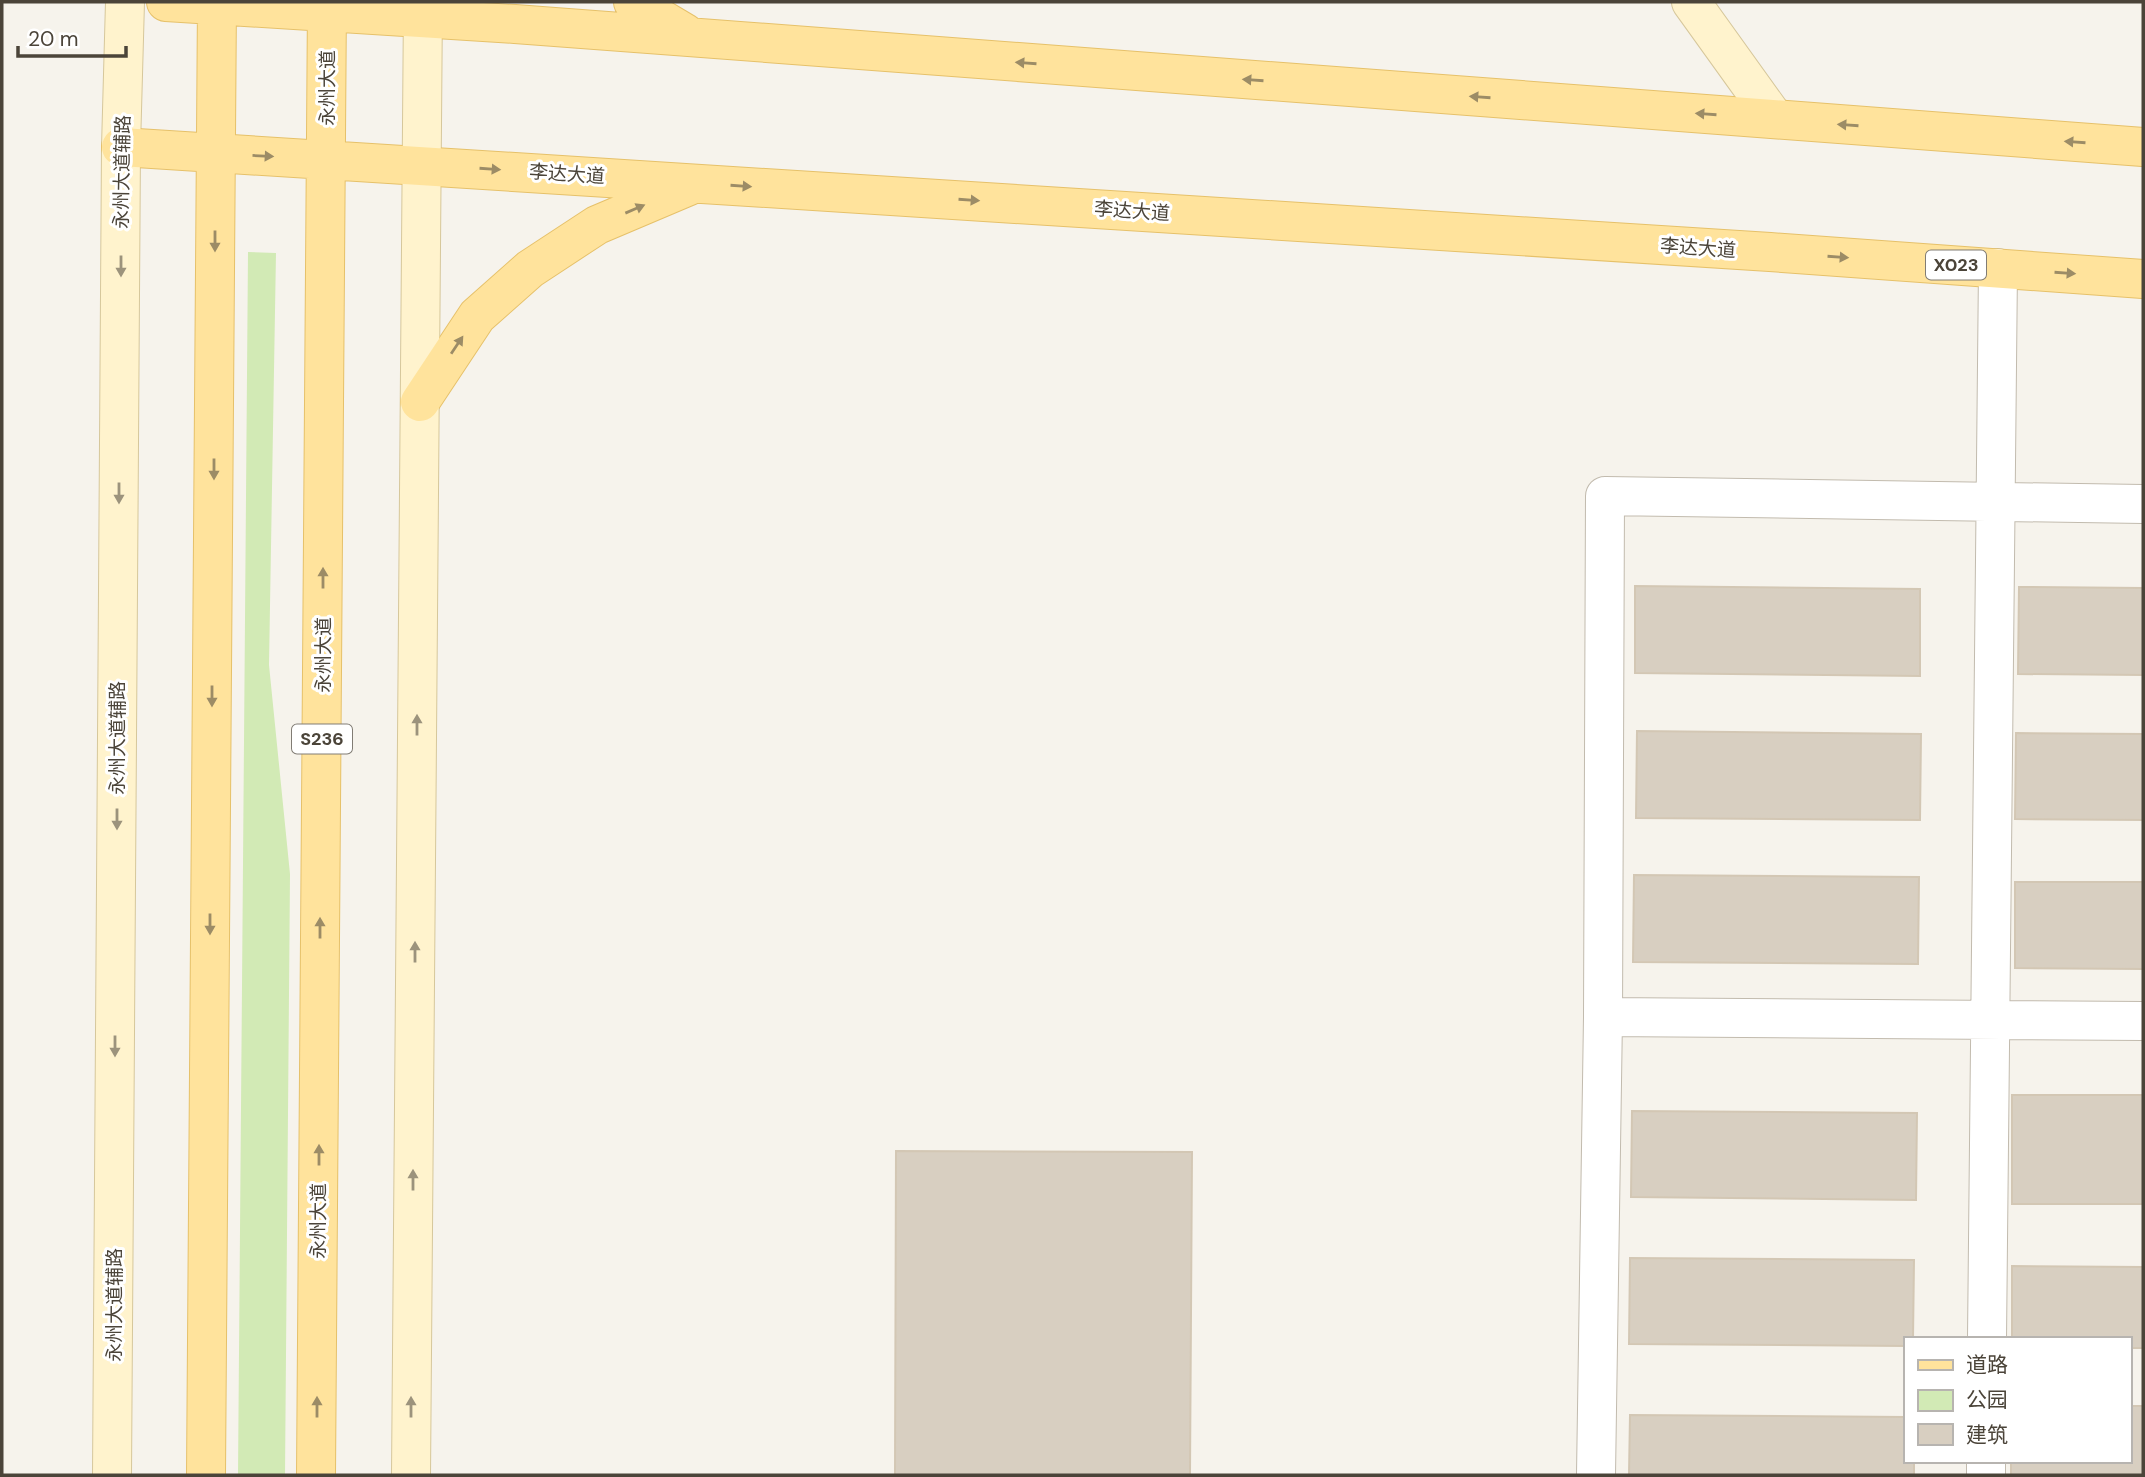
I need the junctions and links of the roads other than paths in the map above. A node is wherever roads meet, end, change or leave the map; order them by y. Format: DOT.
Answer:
graph roads {
  1 [pos="125,2"];
  2 [pos="166,2"];
  3 [pos="633,2"];
  4 [pos="1691,2"];
  5 [pos="217,3"];
  6 [pos="327,7"];
  7 [pos="423,10"];
  8 [pos="693,38"];
  9 [pos="1774,119"];
  10 [pos="121,147"];
  11 [pos="2143,147"];
  12 [pos="216,153"];
  13 [pos="326,159"];
  14 [pos="421,165"];
  15 [pos="696,183"];
  16 [pos="1998,268"];
  17 [pos="2143,279"];
  18 [pos="419,402"];
  19 [pos="1995,503"];
  20 [pos="2143,504"];
  21 [pos="1603,1017"];
  22 [pos="1990,1020"];
  23 [pos="2143,1021"];
  24 [pos="1987,1337"];
  25 [pos="112,1475"];
  26 [pos="206,1475"];
  27 [pos="316,1475"];
  28 [pos="411,1475"];
  29 [pos="1596,1475"];
  1 -- 10 [label="main road, 永州大道辅路"];
  2 -- 5 [label="main road"];
  3 -- 8 [label="main road"];
  4 -- 9 [label="main road"];
  5 -- 6 [label="main road"];
  5 -- 12 [label="main road"];
  6 -- 7 [label="main road"];
  6 -- 13 [label="main road, 永州大道 / S236"];
  7 -- 8 [label="main road"];
  7 -- 14 [label="main road"];
  9 -- 8 [label="main road, one-way"];
  11 -- 9 [label="main road, one-way"];
  10 -- 12 [label="main road, 李达大道"];
  10 -- 25 [label="main road, 永州大道辅路, one-way"];
  12 -- 13 [label="main road, 李达大道, one-way"];
  12 -- 26 [label="main road, one-way"];
  13 -- 14 [label="main road, 李达大道"];
  27 -- 13 [label="main road, 永州大道 / S236, one-way"];
  14 -- 15 [label="main road, 李达大道, one-way"];
  14 -- 18 [label="main road"];
  15 -- 16 [label="main road, 李达大道 / X023, one-way"];
  18 -- 15 [label="main road, one-way"];
  16 -- 17 [label="main road, 李达大道 / X023, one-way"];
  16 -- 19 [label="street"];
  28 -- 18 [label="main road, one-way"];
  19 -- 20 [label="street"];
  19 -- 21 [label="street"];
  19 -- 22 [label="street"];
  21 -- 22 [label="street"];
  21 -- 29 [label="street"];
  22 -- 23 [label="street"];
  22 -- 24 [label="street"];
}
